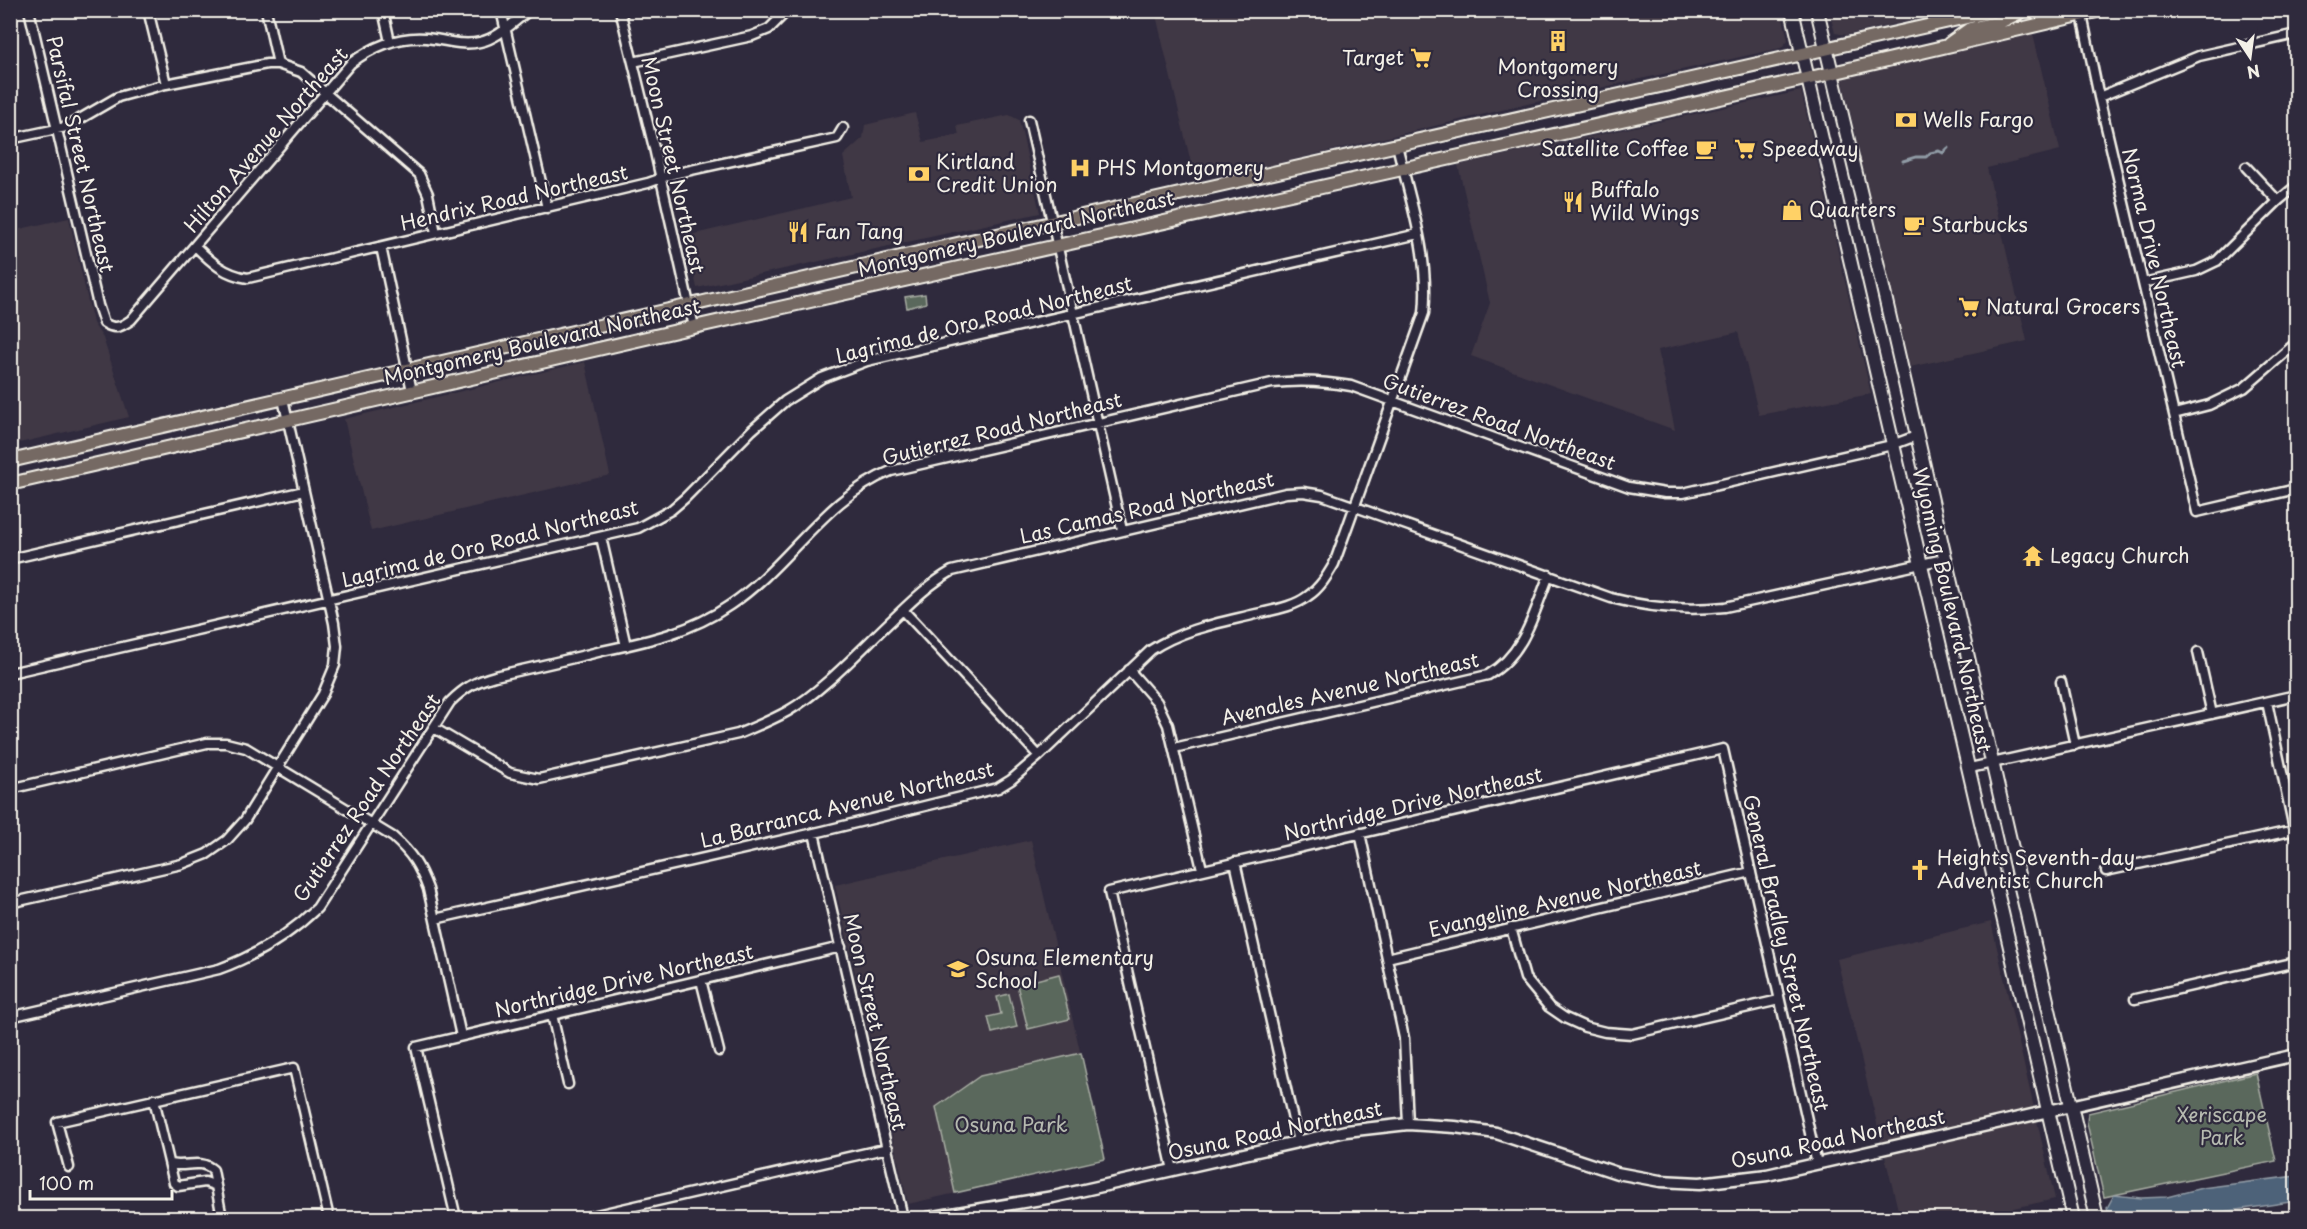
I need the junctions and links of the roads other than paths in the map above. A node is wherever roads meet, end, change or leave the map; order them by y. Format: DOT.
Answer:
graph roads {
  1 [pos="29,10"];
  2 [pos="148,10"];
  3 [pos="266,10"];
  4 [pos="383,10"];
  5 [pos="501,10"];
  6 [pos="531,10"];
  7 [pos="620,10"];
  8 [pos="788,10"];
  9 [pos="1792,10"];
  10 [pos="1816,10"];
  11 [pos="1998,10"];
  12 [pos="2024,10"];
  13 [pos="2101,10"];
  14 [pos="2081,13"];
  15 [pos="505,29"];
  16 [pos="2296,34"];
  17 [pos="390,42"];
  18 [pos="1947,46"];
  19 [pos="1826,48"];
  20 [pos="1802,53"];
  21 [pos="633,62"];
  22 [pos="278,64"];
  23 [pos="1832,73"];
  24 [pos="1808,78"];
  25 [pos="166,84"];
  26 [pos="325,93"];
  27 [pos="2099,97"];
  28 [pos="1029,120"];
  29 [pos="843,128"];
  30 [pos="57,129"];
  31 [pos="10,139"];
  32 [pos="1397,145"];
  33 [pos="2246,167"];
  34 [pos="1402,168"];
  35 [pos="660,179"];
  36 [pos="2296,186"];
  37 [pos="2278,201"];
  38 [pos="547,208"];
  39 [pos="1053,223"];
  40 [pos="436,233"];
  41 [pos="1418,234"];
  42 [pos="1058,245"];
  43 [pos="195,246"];
  44 [pos="381,247"];
  45 [pos="2143,283"];
  46 [pos="98,305"];
  47 [pos="688,305"];
  48 [pos="1073,313"];
  49 [pos="694,327"];
  50 [pos="2296,343"];
  51 [pos="408,369"];
  52 [pos="412,391"];
  53 [pos="283,399"];
  54 [pos="1394,401"];
  55 [pos="2174,414"];
  56 [pos="288,421"];
  57 [pos="1098,422"];
  58 [pos="1916,436"];
  59 [pos="1892,445"];
  60 [pos="10,461"];
  61 [pos="10,484"];
  62 [pos="2296,489"];
  63 [pos="304,491"];
  64 [pos="1355,506"];
  65 [pos="1122,530"];
  66 [pos="600,537"];
  67 [pos="10,559"];
  68 [pos="1944,559"];
  69 [pos="1922,564"];
  70 [pos="1549,575"];
  71 [pos="329,600"];
  72 [pos="903,610"];
  73 [pos="626,646"];
  74 [pos="2198,652"];
  75 [pos="1129,670"];
  76 [pos="10,673"];
  77 [pos="2061,682"];
  78 [pos="2296,695"];
  79 [pos="2267,702"];
  80 [pos="2212,714"];
  81 [pos="434,728"];
  82 [pos="2075,745"];
  83 [pos="1174,748"];
  84 [pos="1723,749"];
  85 [pos="1039,756"];
  86 [pos="1992,764"];
  87 [pos="277,767"];
  88 [pos="1970,768"];
  89 [pos="10,789"];
  90 [pos="373,825"];
  91 [pos="814,833"];
  92 [pos="1360,833"];
  93 [pos="2296,834"];
  94 [pos="1235,862"];
  95 [pos="1202,869"];
  96 [pos="1751,872"];
  97 [pos="2106,872"];
  98 [pos="10,903"];
  99 [pos="435,919"];
  100 [pos="1511,928"];
  101 [pos="841,947"];
  102 [pos="1387,958"];
  103 [pos="2296,962"];
  104 [pos="702,981"];
  105 [pos="2135,999"];
  106 [pos="1779,1000"];
  107 [pos="552,1015"];
  108 [pos="10,1017"];
  109 [pos="461,1036"];
  110 [pos="719,1052"];
  111 [pos="2296,1055"];
  112 [pos="568,1084"];
  113 [pos="154,1100"];
  114 [pos="2070,1108"];
  115 [pos="2049,1113"];
  116 [pos="1408,1124"];
  117 [pos="1298,1142"];
  118 [pos="888,1148"];
  119 [pos="170,1164"];
  120 [pos="1816,1164"];
  121 [pos="69,1167"];
  122 [pos="1173,1170"];
  123 [pos="214,1185"];
  124 [pos="222,1218"];
  125 [pos="329,1218"];
  126 [pos="456,1218"];
  127 [pos="583,1218"];
  128 [pos="903,1218"];
  129 [pos="927,1218"];
  130 [pos="2073,1218"];
  131 [pos="2097,1218"];
  1 -- 30 [label="street, Parsifal Street Northeast"];
  2 -- 25 [label="street"];
  3 -- 22 [label="street"];
  4 -- 17 [label="street"];
  5 -- 15 [label="street"];
  6 -- 15 [label="street, Hilton Avenue Northeast"];
  7 -- 21 [label="street, Moon Street Northeast"];
  8 -- 21 [label="street"];
  9 -- 20 [label="main road, Wyoming Boulevard Northeast"];
  10 -- 19 [label="main road, Wyoming Boulevard Northeast"];
  11 -- 19 [label="main road, Montgomery Boulevard Northeast"];
  12 -- 18 [label="main road"];
  13 -- 14 [label="main road, Montgomery Boulevard Northeast"];
  14 -- 18 [label="main road, Montgomery Boulevard Northeast"];
  14 -- 27 [label="street, Norma Drive Northeast"];
  15 -- 17 [label="street, Hilton Avenue Northeast"];
  15 -- 38 [label="street"];
  16 -- 27 [label="street"];
  17 -- 26 [label="street, Hilton Avenue Northeast"];
  18 -- 23 [label="main road, Montgomery Boulevard Northeast"];
  19 -- 20 [label="main road, Montgomery Boulevard Northeast"];
  19 -- 23 [label="main road, Wyoming Boulevard Northeast"];
  20 -- 24 [label="main road, Wyoming Boulevard Northeast"];
  20 -- 32 [label="main road, Montgomery Boulevard Northeast"];
  21 -- 35 [label="street, Moon Street Northeast"];
  22 -- 25 [label="street"];
  22 -- 26 [label="street"];
  23 -- 24 [label="main road, Montgomery Boulevard Northeast"];
  23 -- 58 [label="main road, Wyoming Boulevard Northeast"];
  24 -- 34 [label="main road, Montgomery Boulevard Northeast"];
  24 -- 59 [label="main road, Wyoming Boulevard Northeast"];
  25 -- 30 [label="street"];
  26 -- 40 [label="street"];
  26 -- 43 [label="street, Hilton Avenue Northeast"];
  27 -- 45 [label="street, Norma Drive Northeast"];
  28 -- 39 [label="street"];
  29 -- 35 [label="street, Hendrix Road Northeast"];
  30 -- 31 [label="street"];
  30 -- 46 [label="street, Parsifal Street Northeast"];
  32 -- 34 [label="street, La Barranca Avenue Northeast"];
  32 -- 39 [label="main road, Montgomery Boulevard Northeast"];
  33 -- 37 [label="street"];
  34 -- 41 [label="street, La Barranca Avenue Northeast"];
  34 -- 42 [label="main road, Montgomery Boulevard Northeast"];
  35 -- 38 [label="street, Hendrix Road Northeast"];
  35 -- 47 [label="street, Moon Street Northeast"];
  36 -- 37 [label="street"];
  37 -- 45 [label="street"];
  38 -- 40 [label="street, Hendrix Road Northeast"];
  39 -- 42 [label="street"];
  39 -- 47 [label="main road, Montgomery Boulevard Northeast"];
  40 -- 44 [label="street, Hendrix Road Northeast"];
  41 -- 48 [label="street, Lagrima de Oro Road Northeast"];
  41 -- 54 [label="street, La Barranca Avenue Northeast"];
  42 -- 48 [label="street"];
  42 -- 49 [label="main road, Montgomery Boulevard Northeast"];
  43 -- 44 [label="street, Hendrix Road Northeast"];
  43 -- 46 [label="street, Hilton Avenue Northeast"];
  44 -- 51 [label="street"];
  45 -- 55 [label="street, Norma Drive Northeast"];
  47 -- 49 [label="street, Moon Street Northeast"];
  47 -- 51 [label="main road, Montgomery Boulevard Northeast"];
  48 -- 57 [label="street"];
  48 -- 66 [label="street, Lagrima de Oro Road Northeast"];
  49 -- 52 [label="main road, Montgomery Boulevard Northeast"];
  50 -- 55 [label="street"];
  51 -- 52 [label="street"];
  51 -- 53 [label="main road, Montgomery Boulevard Northeast"];
  52 -- 56 [label="main road, Montgomery Boulevard Northeast"];
  53 -- 56 [label="street"];
  53 -- 60 [label="main road, Montgomery Boulevard Northeast"];
  54 -- 57 [label="street, Gutierrez Road Northeast"];
  54 -- 59 [label="street, Gutierrez Road Northeast"];
  54 -- 64 [label="street, La Barranca Avenue Northeast"];
  55 -- 62 [label="street, Norma Drive Northeast"];
  56 -- 61 [label="main road, Montgomery Boulevard Northeast"];
  56 -- 63 [label="street"];
  57 -- 65 [label="street"];
  57 -- 73 [label="street, Gutierrez Road Northeast"];
  58 -- 59 [label="street, Gutierrez Road Northeast"];
  58 -- 68 [label="main road, Wyoming Boulevard Northeast"];
  59 -- 69 [label="main road, Wyoming Boulevard Northeast"];
  63 -- 67 [label="street"];
  63 -- 71 [label="street"];
  64 -- 65 [label="street, Las Camas Road Northeast"];
  64 -- 70 [label="street, Las Camas Road Northeast"];
  64 -- 75 [label="street, La Barranca Avenue Northeast"];
  65 -- 72 [label="street, Las Camas Road Northeast"];
  66 -- 71 [label="street, Lagrima de Oro Road Northeast"];
  66 -- 73 [label="street"];
  68 -- 69 [label="street, Las Camas Road Northeast"];
  68 -- 86 [label="main road, Wyoming Boulevard Northeast"];
  69 -- 70 [label="street, Las Camas Road Northeast"];
  69 -- 88 [label="main road, Wyoming Boulevard Northeast"];
  70 -- 83 [label="street, Avenales Avenue Northeast"];
  71 -- 76 [label="street, Lagrima de Oro Road Northeast"];
  71 -- 87 [label="street"];
  72 -- 81 [label="street, Las Camas Road Northeast"];
  72 -- 85 [label="street"];
  73 -- 81 [label="street, Gutierrez Road Northeast"];
  74 -- 80 [label="street"];
  75 -- 83 [label="street"];
  75 -- 85 [label="street, La Barranca Avenue Northeast"];
  77 -- 82 [label="street"];
  78 -- 79 [label="street"];
  79 -- 80 [label="street"];
  79 -- 93 [label="street"];
  80 -- 82 [label="street"];
  81 -- 90 [label="street, Gutierrez Road Northeast"];
  82 -- 86 [label="street"];
  83 -- 95 [label="street"];
  84 -- 92 [label="street, Northridge Drive Northeast"];
  84 -- 96 [label="street, General Bradley Street Northeast"];
  85 -- 91 [label="street, La Barranca Avenue Northeast"];
  86 -- 88 [label="street"];
  86 -- 114 [label="main road, Wyoming Boulevard Northeast"];
  87 -- 89 [label="street"];
  87 -- 90 [label="street"];
  87 -- 98 [label="street"];
  88 -- 115 [label="main road, Wyoming Boulevard Northeast"];
  90 -- 99 [label="street"];
  90 -- 108 [label="street, Gutierrez Road Northeast"];
  91 -- 99 [label="street, La Barranca Avenue Northeast"];
  91 -- 101 [label="street, Moon Street Northeast"];
  92 -- 94 [label="street, Northridge Drive Northeast"];
  92 -- 102 [label="street"];
  93 -- 97 [label="street"];
  94 -- 95 [label="street, Northridge Drive Northeast"];
  94 -- 117 [label="street"];
  95 -- 122 [label="street, Northridge Drive Northeast"];
  96 -- 100 [label="street, Evangeline Avenue Northeast"];
  96 -- 106 [label="street, General Bradley Street Northeast"];
  99 -- 109 [label="street"];
  100 -- 102 [label="street, Evangeline Avenue Northeast"];
  100 -- 106 [label="street"];
  101 -- 104 [label="street, Northridge Drive Northeast"];
  101 -- 118 [label="street, Moon Street Northeast"];
  102 -- 116 [label="street"];
  103 -- 105 [label="street"];
  104 -- 107 [label="street, Northridge Drive Northeast"];
  104 -- 110 [label="street"];
  106 -- 120 [label="street, General Bradley Street Northeast"];
  107 -- 109 [label="street, Northridge Drive Northeast"];
  107 -- 112 [label="street"];
  109 -- 126 [label="street, Northridge Drive Northeast"];
  111 -- 114 [label="street, Osuna Road Northeast"];
  113 -- 119 [label="street"];
  113 -- 121 [label="street"];
  113 -- 125 [label="street"];
  114 -- 115 [label="street, Osuna Road Northeast"];
  114 -- 131 [label="main road, Wyoming Boulevard Northeast"];
  115 -- 120 [label="street, Osuna Road Northeast"];
  115 -- 130 [label="main road, Wyoming Boulevard Northeast"];
  116 -- 117 [label="street, Osuna Road Northeast"];
  116 -- 120 [label="street, Osuna Road Northeast"];
  117 -- 122 [label="street, Osuna Road Northeast"];
  118 -- 127 [label="street"];
  118 -- 128 [label="street, Moon Street Northeast"];
  119 -- 123 [label="street"];
  119 -- 123 [label="street"];
  122 -- 129 [label="street, Osuna Road Northeast"];
  123 -- 124 [label="street"];
}
